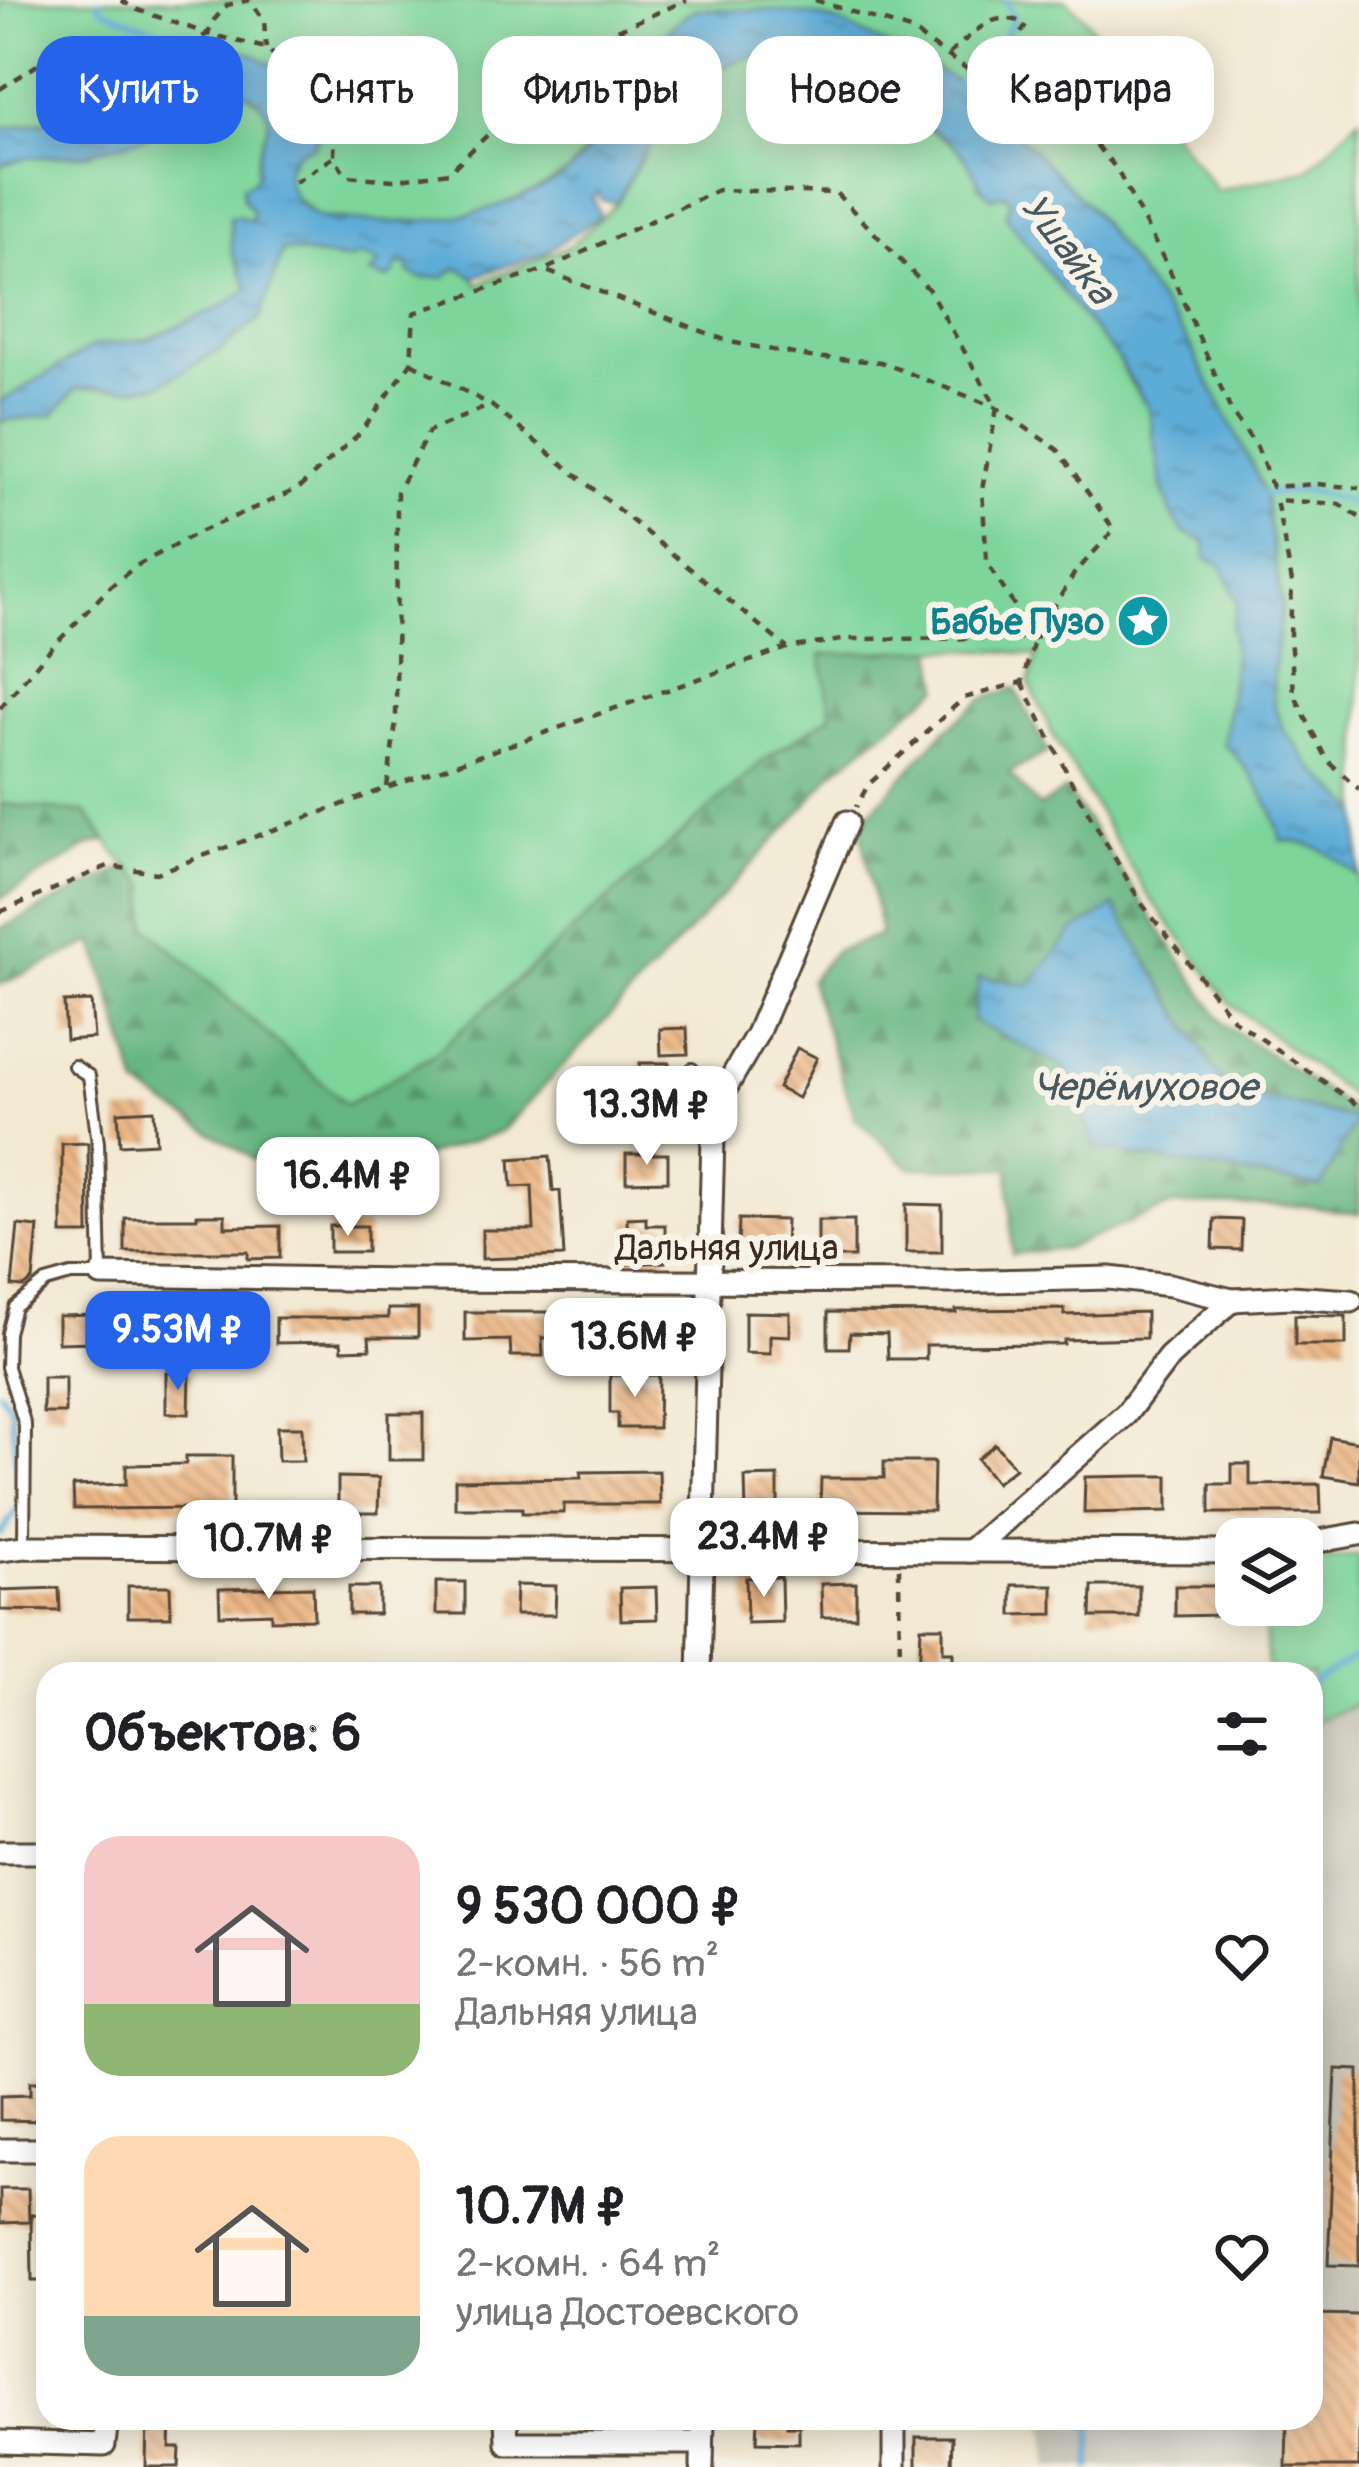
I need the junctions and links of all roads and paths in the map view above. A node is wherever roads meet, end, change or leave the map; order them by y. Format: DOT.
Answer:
graph roads {
  1 [pos="121,0"];
  2 [pos="687,0"];
  3 [pos="815,0"];
  4 [pos="208,34"];
  5 [pos="970,36"];
  6 [pos="1019,36"];
  7 [pos="967,39"];
  8 [pos="266,48"];
  9 [pos="947,55"];
  10 [pos="967,69"];
  11 [pos="0,89"];
  12 [pos="1095,144"];
  13 [pos="334,157"];
  14 [pos="295,182"];
  15 [pos="544,270"];
  16 [pos="411,363"];
  17 [pos="491,405"];
  18 [pos="998,408"];
  19 [pos="1359,488"];
  20 [pos="1359,517"];
  21 [pos="1035,638"];
  22 [pos="787,647"];
  23 [pos="1022,682"];
  24 [pos="0,708"];
  25 [pos="387,788"];
  26 [pos="1359,789"];
  27 [pos="847,822"];
  28 [pos="0,911"];
  29 [pos="74,1066"];
  30 [pos="692,1069"];
  31 [pos="721,1096"];
  32 [pos="1359,1106"];
  33 [pos="101,1275"];
  34 [pos="708,1280"];
  35 [pos="1232,1300"];
  36 [pos="1351,1301"];
  37 [pos="1359,1534"];
  38 [pos="1323,1540"];
  39 [pos="24,1547"];
  40 [pos="703,1549"];
  41 [pos="0,1550"];
  42 [pos="898,1550"];
  43 [pos="970,1551"];
  44 [pos="1215,1552"];
  45 [pos="699,1662"];
  46 [pos="900,1662"];
  47 [pos="0,1852"];
  48 [pos="36,1852"];
  49 [pos="0,2150"];
  50 [pos="36,2150"];
  51 [pos="506,2430"];
  52 [pos="703,2430"];
  53 [pos="894,2430"];
  54 [pos="0,2442"];
  55 [pos="507,2443"];
  56 [pos="703,2443"];
  57 [pos="107,2456"];
  58 [pos="506,2467"];
  59 [pos="702,2467"];
  60 [pos="894,2467"];
  1 -- 4 [label="path"];
  2 -- 13 [label="path"];
  3 -- 9 [label="path"];
  4 -- 8 [label="path"];
  4 -- 8 [label="path"];
  4 -- 11 [label="path"];
  5 -- 6 [label="path"];
  7 -- 9 [label="path"];
  8 -- 13 [label="path"];
  9 -- 10 [label="path"];
  12 -- 19 [label="path"];
  13 -- 14 [label="path"];
  15 -- 16 [label="path"];
  15 -- 18 [label="path"];
  15 -- 18 [label="path"];
  16 -- 17 [label="path"];
  16 -- 24 [label="path"];
  17 -- 22 [label="path"];
  17 -- 25 [label="path"];
  18 -- 21 [label="path"];
  18 -- 21 [label="path"];
  20 -- 26 [label="path"];
  21 -- 22 [label="path"];
  21 -- 23 [label="path"];
  22 -- 25 [label="path"];
  23 -- 27 [label="path"];
  23 -- 32 [label="path"];
  25 -- 28 [label="path"];
  27 -- 31 [label="street"];
  29 -- 33 [label="lane"];
  30 -- 31 [label="lane"];
  31 -- 34 [label="street"];
  33 -- 34 [label="street, Дальняя улица"];
  33 -- 39 [label="lane"];
  34 -- 35 [label="street, Дальняя улица"];
  34 -- 40 [label="street"];
  35 -- 36 [label="street, Дальняя улица"];
  35 -- 43 [label="street"];
  37 -- 38 [label="street"];
  39 -- 40 [label="street"];
  39 -- 41 [label="street"];
  40 -- 42 [label="street"];
  40 -- 45 [label="street"];
  42 -- 43 [label="street"];
  42 -- 46 [label="path"];
  43 -- 44 [label="street"];
  47 -- 48 [label="street"];
  49 -- 50 [label="street"];
  51 -- 55 [label="street"];
  52 -- 56 [label="street"];
  53 -- 60 [label="street"];
  54 -- 57 [label="street"];
  55 -- 56 [label="street"];
  55 -- 58 [label="street"];
  56 -- 59 [label="street"];
}
